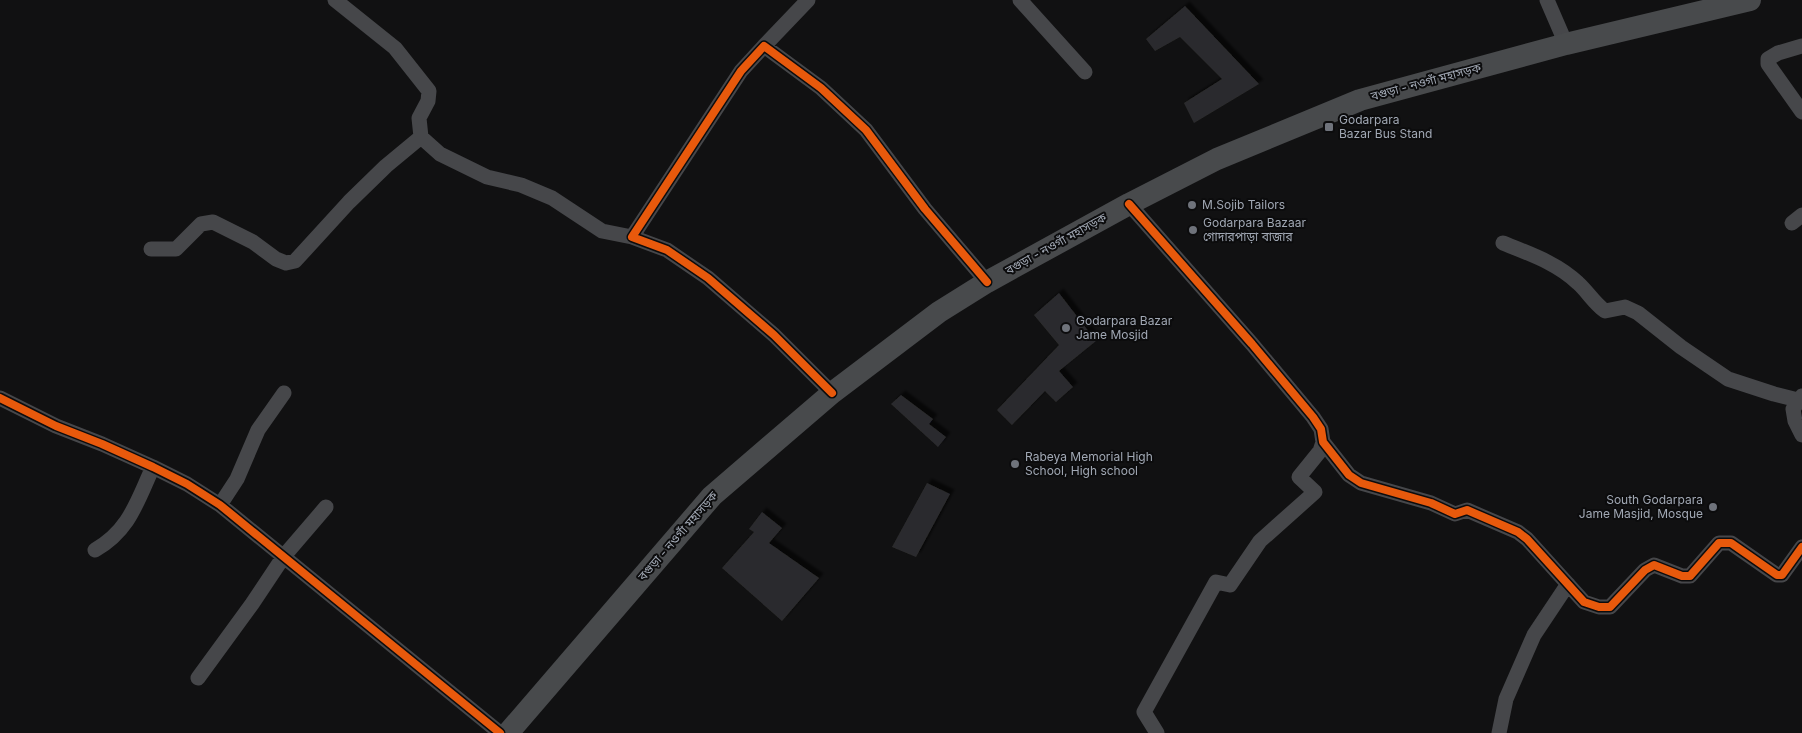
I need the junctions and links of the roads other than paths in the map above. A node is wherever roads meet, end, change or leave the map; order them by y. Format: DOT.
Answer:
graph roads {
  1 [pos="335,0"];
  2 [pos="808,0"];
  3 [pos="1020,0"];
  4 [pos="1547,0"];
  5 [pos="1750,0"];
  6 [pos="1566,44"];
  7 [pos="764,46"];
  8 [pos="1802,46"];
  9 [pos="1085,72"];
  10 [pos="1802,112"];
  11 [pos="421,137"];
  12 [pos="1129,204"];
  13 [pos="632,237"];
  14 [pos="1504,243"];
  15 [pos="151,249"];
  16 [pos="987,282"];
  17 [pos="284,393"];
  18 [pos="832,393"];
  19 [pos="0,398"];
  20 [pos="1800,398"];
  21 [pos="1802,435"];
  22 [pos="1324,442"];
  23 [pos="153,467"];
  24 [pos="220,505"];
  25 [pos="326,507"];
  26 [pos="1802,547"];
  27 [pos="95,550"];
  28 [pos="284,556"];
  29 [pos="1568,584"];
  30 [pos="198,678"];
  31 [pos="500,733"];
  32 [pos="508,733"];
  33 [pos="1156,733"];
  34 [pos="1499,733"];
  1 -- 11 [label="street"];
  2 -- 7 [label="street"];
  3 -- 9 [label="street"];
  4 -- 6 [label="street"];
  5 -- 6 [label="main road, বগুড়া - নওগাঁ মহাসড়ক"];
  6 -- 12 [label="main road, বগুড়া - নওগাঁ মহাসড়ক"];
  7 -- 13 [label="street"];
  7 -- 16 [label="street"];
  8 -- 10 [label="street"];
  11 -- 13 [label="street"];
  11 -- 15 [label="street"];
  12 -- 16 [label="main road, বগুড়া - নওগাঁ মহাসড়ক"];
  12 -- 22 [label="street"];
  13 -- 18 [label="street"];
  14 -- 20 [label="street"];
  16 -- 18 [label="main road, বগুড়া - নওগাঁ মহাসড়ক"];
  17 -- 24 [label="street"];
  18 -- 32 [label="main road, বগুড়া - নওগাঁ মহাসড়ক"];
  19 -- 23 [label="street"];
  20 -- 21 [label="street"];
  22 -- 29 [label="street"];
  22 -- 33 [label="street"];
  23 -- 24 [label="street"];
  23 -- 27 [label="street"];
  24 -- 28 [label="street"];
  25 -- 28 [label="street"];
  26 -- 29 [label="street"];
  28 -- 30 [label="street"];
  28 -- 31 [label="street"];
  29 -- 34 [label="street"];
}
